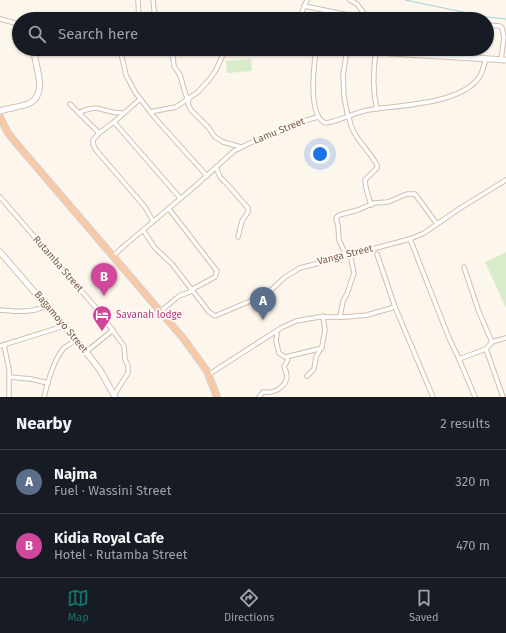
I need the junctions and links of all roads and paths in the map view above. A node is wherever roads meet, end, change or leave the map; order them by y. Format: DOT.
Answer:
graph roads {
  1 [pos="138,0"];
  2 [pos="153,0"];
  3 [pos="307,0"];
  4 [pos="350,0"];
  5 [pos="304,6"];
  6 [pos="139,12"];
  7 [pos="154,12"];
  8 [pos="302,12"];
  9 [pos="334,12"];
  10 [pos="363,12"];
  11 [pos="0,19"];
  12 [pos="12,22"];
  13 [pos="494,26"];
  14 [pos="35,56"];
  15 [pos="122,56"];
  16 [pos="173,56"];
  17 [pos="222,56"];
  18 [pos="315,56"];
  19 [pos="346,56"];
  20 [pos="375,56"];
  21 [pos="459,56"];
  22 [pos="486,58"];
  23 [pos="504,60"];
  24 [pos="140,99"];
  25 [pos="188,99"];
  26 [pos="70,104"];
  27 [pos="377,109"];
  28 [pos="0,111"];
  29 [pos="150,112"];
  30 [pos="79,113"];
  31 [pos="124,113"];
  32 [pos="0,116"];
  33 [pos="348,116"];
  34 [pos="318,117"];
  35 [pos="114,122"];
  36 [pos="99,133"];
  37 [pos="241,147"];
  38 [pos="216,167"];
  39 [pos="207,176"];
  40 [pos="506,180"];
  41 [pos="0,197"];
  42 [pos="180,198"];
  43 [pos="371,204"];
  44 [pos="168,209"];
  45 [pos="153,221"];
  46 [pos="437,224"];
  47 [pos="143,230"];
  48 [pos="238,237"];
  49 [pos="410,239"];
  50 [pos="0,252"];
  51 [pos="377,254"];
  52 [pos="348,255"];
  53 [pos="113,256"];
  54 [pos="464,267"];
  55 [pos="192,291"];
  56 [pos="46,304"];
  57 [pos="395,307"];
  58 [pos="0,310"];
  59 [pos="161,311"];
  60 [pos="323,316"];
  61 [pos="340,317"];
  62 [pos="64,326"];
  63 [pos="113,330"];
  64 [pos="276,332"];
  65 [pos="506,334"];
  66 [pos="504,338"];
  67 [pos="76,340"];
  68 [pos="492,342"];
  69 [pos="2,346"];
  70 [pos="322,348"];
  71 [pos="486,348"];
  72 [pos="86,352"];
  73 [pos="286,357"];
  74 [pos="459,359"];
  75 [pos="208,375"];
  76 [pos="307,376"];
  77 [pos="10,377"];
  78 [pos="48,382"];
  79 [pos="114,396"];
  80 [pos="9,397"];
  81 [pos="44,397"];
  82 [pos="217,397"];
  83 [pos="259,397"];
  84 [pos="432,397"];
  85 [pos="475,397"];
  86 [pos="504,397"];
  1 -- 6 [label="street"];
  2 -- 7 [label="street"];
  3 -- 5 [label="street"];
  4 -- 10 [label="street"];
  5 -- 8 [label="street"];
  5 -- 9 [label="street"];
  11 -- 12 [label="street"];
  13 -- 23 [label="street"];
  14 -- 28 [label="main road"];
  15 -- 24 [label="street"];
  16 -- 25 [label="street"];
  17 -- 25 [label="street"];
  18 -- 34 [label="street"];
  19 -- 33 [label="street"];
  20 -- 27 [label="street"];
  21 -- 22 [label="main road"];
  22 -- 23 [label="main road"];
  22 -- 27 [label="street, Lamu Street"];
  24 -- 29 [label="street"];
  24 -- 31 [label="street"];
  25 -- 29 [label="street"];
  25 -- 37 [label="street"];
  26 -- 30 [label="street"];
  27 -- 33 [label="street, Lamu Street"];
  29 -- 39 [label="street"];
  30 -- 31 [label="street"];
  30 -- 36 [label="street"];
  31 -- 35 [label="street"];
  32 -- 53 [label="highway"];
  33 -- 34 [label="street, Lamu Street"];
  33 -- 43 [label="street"];
  34 -- 37 [label="street, Lamu Street"];
  35 -- 36 [label="street"];
  35 -- 42 [label="street"];
  36 -- 45 [label="street"];
  37 -- 38 [label="street, Lamu Street"];
  38 -- 39 [label="street, Lamu Street"];
  38 -- 48 [label="street"];
  39 -- 42 [label="street, Lamu Street"];
  40 -- 46 [label="street, Vanga Street"];
  41 -- 63 [label="street, Rutamba Street"];
  42 -- 44 [label="street, Lamu Street"];
  43 -- 46 [label="street"];
  43 -- 52 [label="street"];
  44 -- 45 [label="street, Lamu Street"];
  44 -- 55 [label="street"];
  45 -- 47 [label="street, Lamu Street"];
  46 -- 49 [label="street, Vanga Street"];
  47 -- 53 [label="street, Lamu Street"];
  47 -- 55 [label="street, Vanga Street"];
  49 -- 52 [label="street, Vanga Street"];
  49 -- 74 [label="street"];
  50 -- 56 [label="main road, Bagamoyo Street"];
  51 -- 57 [label="street"];
  52 -- 55 [label="street, Vanga Street"];
  52 -- 61 [label="street"];
  53 -- 59 [label="highway"];
  54 -- 68 [label="street"];
  55 -- 59 [label="street"];
  56 -- 58 [label="street"];
  56 -- 62 [label="main road, Bagamoyo Street"];
  57 -- 61 [label="street"];
  57 -- 84 [label="street"];
  59 -- 75 [label="highway"];
  60 -- 61 [label="street"];
  60 -- 64 [label="street"];
  60 -- 70 [label="street"];
  62 -- 67 [label="main road, Bagamoyo Street"];
  62 -- 69 [label="street"];
  63 -- 72 [label="street"];
  63 -- 79 [label="street, Rutamba Street"];
  64 -- 73 [label="street"];
  64 -- 75 [label="street"];
  65 -- 66 [label="street"];
  66 -- 68 [label="street"];
  67 -- 72 [label="main road, Bagamoyo Street"];
  67 -- 78 [label="street"];
  68 -- 71 [label="street"];
  69 -- 77 [label="street"];
  70 -- 73 [label="street"];
  70 -- 76 [label="street"];
  71 -- 74 [label="street"];
  71 -- 86 [label="street"];
  72 -- 79 [label="main road, Bagamoyo Street"];
  73 -- 83 [label="street"];
  74 -- 85 [label="street"];
  75 -- 82 [label="highway"];
  77 -- 78 [label="street"];
  77 -- 80 [label="street"];
  78 -- 81 [label="street"];
}
